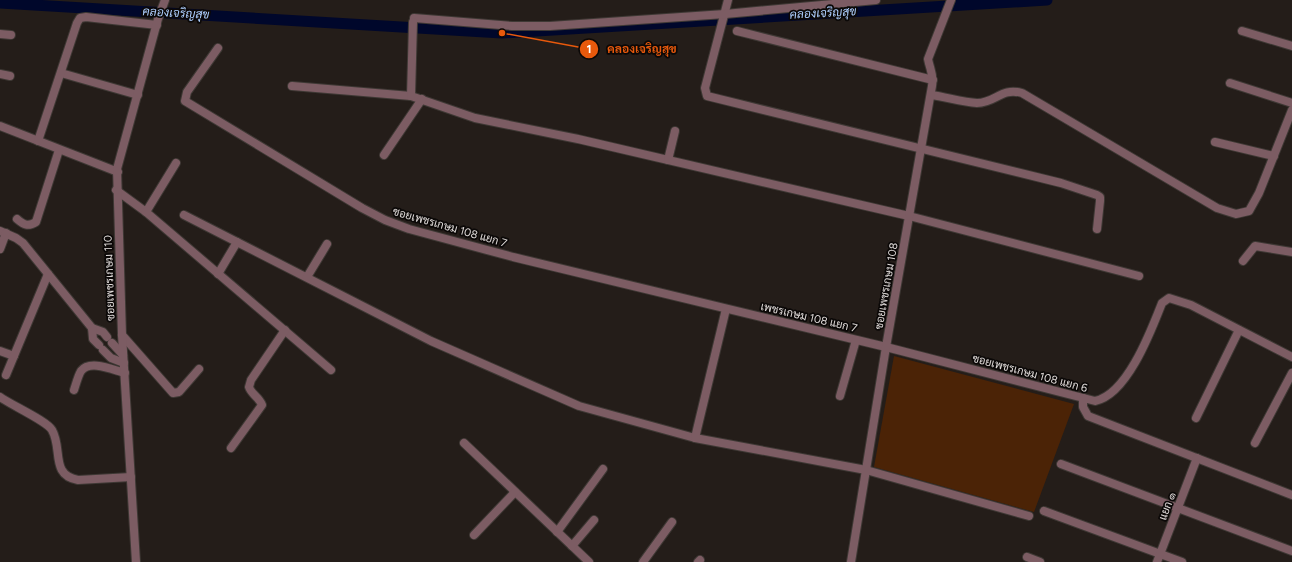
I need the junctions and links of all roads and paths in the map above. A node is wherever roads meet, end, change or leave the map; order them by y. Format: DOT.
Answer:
graph roads {
  1 [pos="728,0"];
  2 [pos="876,0"];
  3 [pos="951,0"];
  4 [pos="164,3"];
  5 [pos="724,16"];
  6 [pos="158,22"];
  7 [pos="737,31"];
  8 [pos="1242,31"];
  9 [pos="0,34"];
  10 [pos="11,35"];
  11 [pos="1292,46"];
  12 [pos="218,48"];
  13 [pos="61,73"];
  14 [pos="0,74"];
  15 [pos="10,76"];
  16 [pos="933,80"];
  17 [pos="1230,83"];
  18 [pos="292,86"];
  19 [pos="138,95"];
  20 [pos="931,95"];
  21 [pos="411,96"];
  22 [pos="422,99"];
  23 [pos="1292,103"];
  24 [pos="1292,110"];
  25 [pos="0,126"];
  26 [pos="675,131"];
  27 [pos="38,141"];
  28 [pos="1215,142"];
  29 [pos="921,148"];
  30 [pos="59,150"];
  31 [pos="384,155"];
  32 [pos="1274,156"];
  33 [pos="668,160"];
  34 [pos="176,163"];
  35 [pos="118,172"];
  36 [pos="116,190"];
  37 [pos="146,212"];
  38 [pos="184,215"];
  39 [pos="909,216"];
  40 [pos="17,219"];
  41 [pos="1096,229"];
  42 [pos="3,232"];
  43 [pos="237,242"];
  44 [pos="327,244"];
  45 [pos="0,249"];
  46 [pos="1292,252"];
  47 [pos="1243,261"];
  48 [pos="48,274"];
  49 [pos="218,274"];
  50 [pos="1139,276"];
  51 [pos="307,277"];
  52 [pos="726,309"];
  53 [pos="92,328"];
  54 [pos="285,330"];
  55 [pos="1239,330"];
  56 [pos="122,335"];
  57 [pos="856,340"];
  58 [pos="886,347"];
  59 [pos="0,351"];
  60 [pos="14,356"];
  61 [pos="1292,357"];
  62 [pos="124,359"];
  63 [pos="199,369"];
  64 [pos="331,370"];
  65 [pos="125,373"];
  66 [pos="1292,373"];
  67 [pos="6,375"];
  68 [pos="74,390"];
  69 [pos="840,396"];
  70 [pos="0,397"];
  71 [pos="1083,398"];
  72 [pos="1196,418"];
  73 [pos="695,438"];
  74 [pos="464,443"];
  75 [pos="1255,443"];
  76 [pos="231,448"];
  77 [pos="1197,458"];
  78 [pos="1060,464"];
  79 [pos="603,469"];
  80 [pos="866,470"];
  81 [pos="131,477"];
  82 [pos="515,492"];
  83 [pos="1292,495"];
  84 [pos="1178,507"];
  85 [pos="1044,511"];
  86 [pos="1030,516"];
  87 [pos="594,520"];
  88 [pos="672,522"];
  89 [pos="557,532"];
  90 [pos="474,535"];
  91 [pos="572,546"];
  92 [pos="1292,551"];
  93 [pos="1027,557"];
  94 [pos="1159,558"];
  95 [pos="136,562"];
  96 [pos="589,562"];
  97 [pos="643,562"];
  98 [pos="851,562"];
  99 [pos="1040,562"];
  100 [pos="1182,562"];
  1 -- 5 [label="street"];
  2 -- 5 [label="street"];
  3 -- 16 [label="street, ซอยเพชรเกษม 108"];
  4 -- 6 [label="street, ซอยเพชรเกษม 110"];
  5 -- 21 [label="street"];
  5 -- 29 [label="street"];
  6 -- 13 [label="street"];
  6 -- 19 [label="street, ซอยเพชรเกษม 110"];
  7 -- 16 [label="street"];
  8 -- 11 [label="street"];
  9 -- 10 [label="street"];
  12 -- 52 [label="street, ซอยเพชรเกษม 108 แยก 7"];
  13 -- 19 [label="street"];
  13 -- 27 [label="street"];
  14 -- 15 [label="street"];
  16 -- 20 [label="street, ซอยเพชรเกษม 108"];
  17 -- 23 [label="street"];
  18 -- 21 [label="street"];
  19 -- 35 [label="street, ซอยเพชรเกษม 110"];
  20 -- 29 [label="street, ซอยเพชรเกษม 108"];
  20 -- 32 [label="street"];
  21 -- 22 [label="street"];
  22 -- 31 [label="street"];
  22 -- 33 [label="street"];
  24 -- 32 [label="street"];
  25 -- 27 [label="street"];
  26 -- 33 [label="street"];
  27 -- 30 [label="street"];
  28 -- 32 [label="street"];
  29 -- 39 [label="street, ซอยเพชรเกษม 108"];
  29 -- 41 [label="street"];
  30 -- 35 [label="street"];
  30 -- 40 [label="street"];
  33 -- 39 [label="street"];
  34 -- 37 [label="street"];
  35 -- 36 [label="street, ซอยเพชรเกษม 110"];
  36 -- 37 [label="street"];
  36 -- 56 [label="street, ซอยเพชรเกษม 110"];
  37 -- 49 [label="street"];
  38 -- 43 [label="street"];
  39 -- 50 [label="street"];
  39 -- 58 [label="street, ซอยเพชรเกษม 108"];
  42 -- 45 [label="street"];
  42 -- 48 [label="street"];
  43 -- 49 [label="street"];
  43 -- 51 [label="street"];
  44 -- 51 [label="street"];
  46 -- 47 [label="street"];
  48 -- 53 [label="street"];
  48 -- 60 [label="street"];
  49 -- 54 [label="street"];
  51 -- 73 [label="street"];
  52 -- 57 [label="street, เพชรเกษม 108 แยก 7"];
  52 -- 73 [label="street"];
  53 -- 62 [label="street"];
  53 -- 62 [label="street"];
  54 -- 64 [label="street"];
  54 -- 76 [label="street"];
  55 -- 61 [label="street, ซอยเพชรเกษม 108 แยก 6"];
  55 -- 71 [label="street, ซอยเพชรเกษม 108 แยก 6"];
  55 -- 72 [label="street"];
  56 -- 62 [label="street, ซอยเพชรเกษม 110"];
  56 -- 63 [label="street"];
  57 -- 58 [label="street, เพชรเกษม 108 แยก 7"];
  57 -- 69 [label="street"];
  58 -- 71 [label="street, ซอยเพชรเกษม 108 แยก 6"];
  58 -- 80 [label="street, ซอยเพชรเกษม 108"];
  59 -- 60 [label="street"];
  60 -- 67 [label="street"];
  62 -- 65 [label="street, ซอยเพชรเกษม 110"];
  65 -- 68 [label="street"];
  65 -- 81 [label="street, ซอยเพชรเกษม 110"];
  66 -- 75 [label="street"];
  70 -- 81 [label="street"];
  71 -- 77 [label="street"];
  73 -- 80 [label="street"];
  74 -- 82 [label="street"];
  77 -- 83 [label="street"];
  77 -- 84 [label="street, แยก ๑"];
  78 -- 84 [label="street"];
  79 -- 89 [label="street"];
  80 -- 86 [label="street"];
  80 -- 98 [label="street, ซอยเพชรเกษม 108"];
  81 -- 95 [label="street, ซอยเพชรเกษม 110"];
  82 -- 89 [label="street"];
  82 -- 90 [label="street"];
  84 -- 92 [label="street"];
  84 -- 94 [label="street, แยก ๑"];
  85 -- 94 [label="street"];
  87 -- 91 [label="street"];
  88 -- 97 [label="street"];
  89 -- 91 [label="street"];
  91 -- 96 [label="street"];
  93 -- 99 [label="street"];
  94 -- 100 [label="street"];
}
